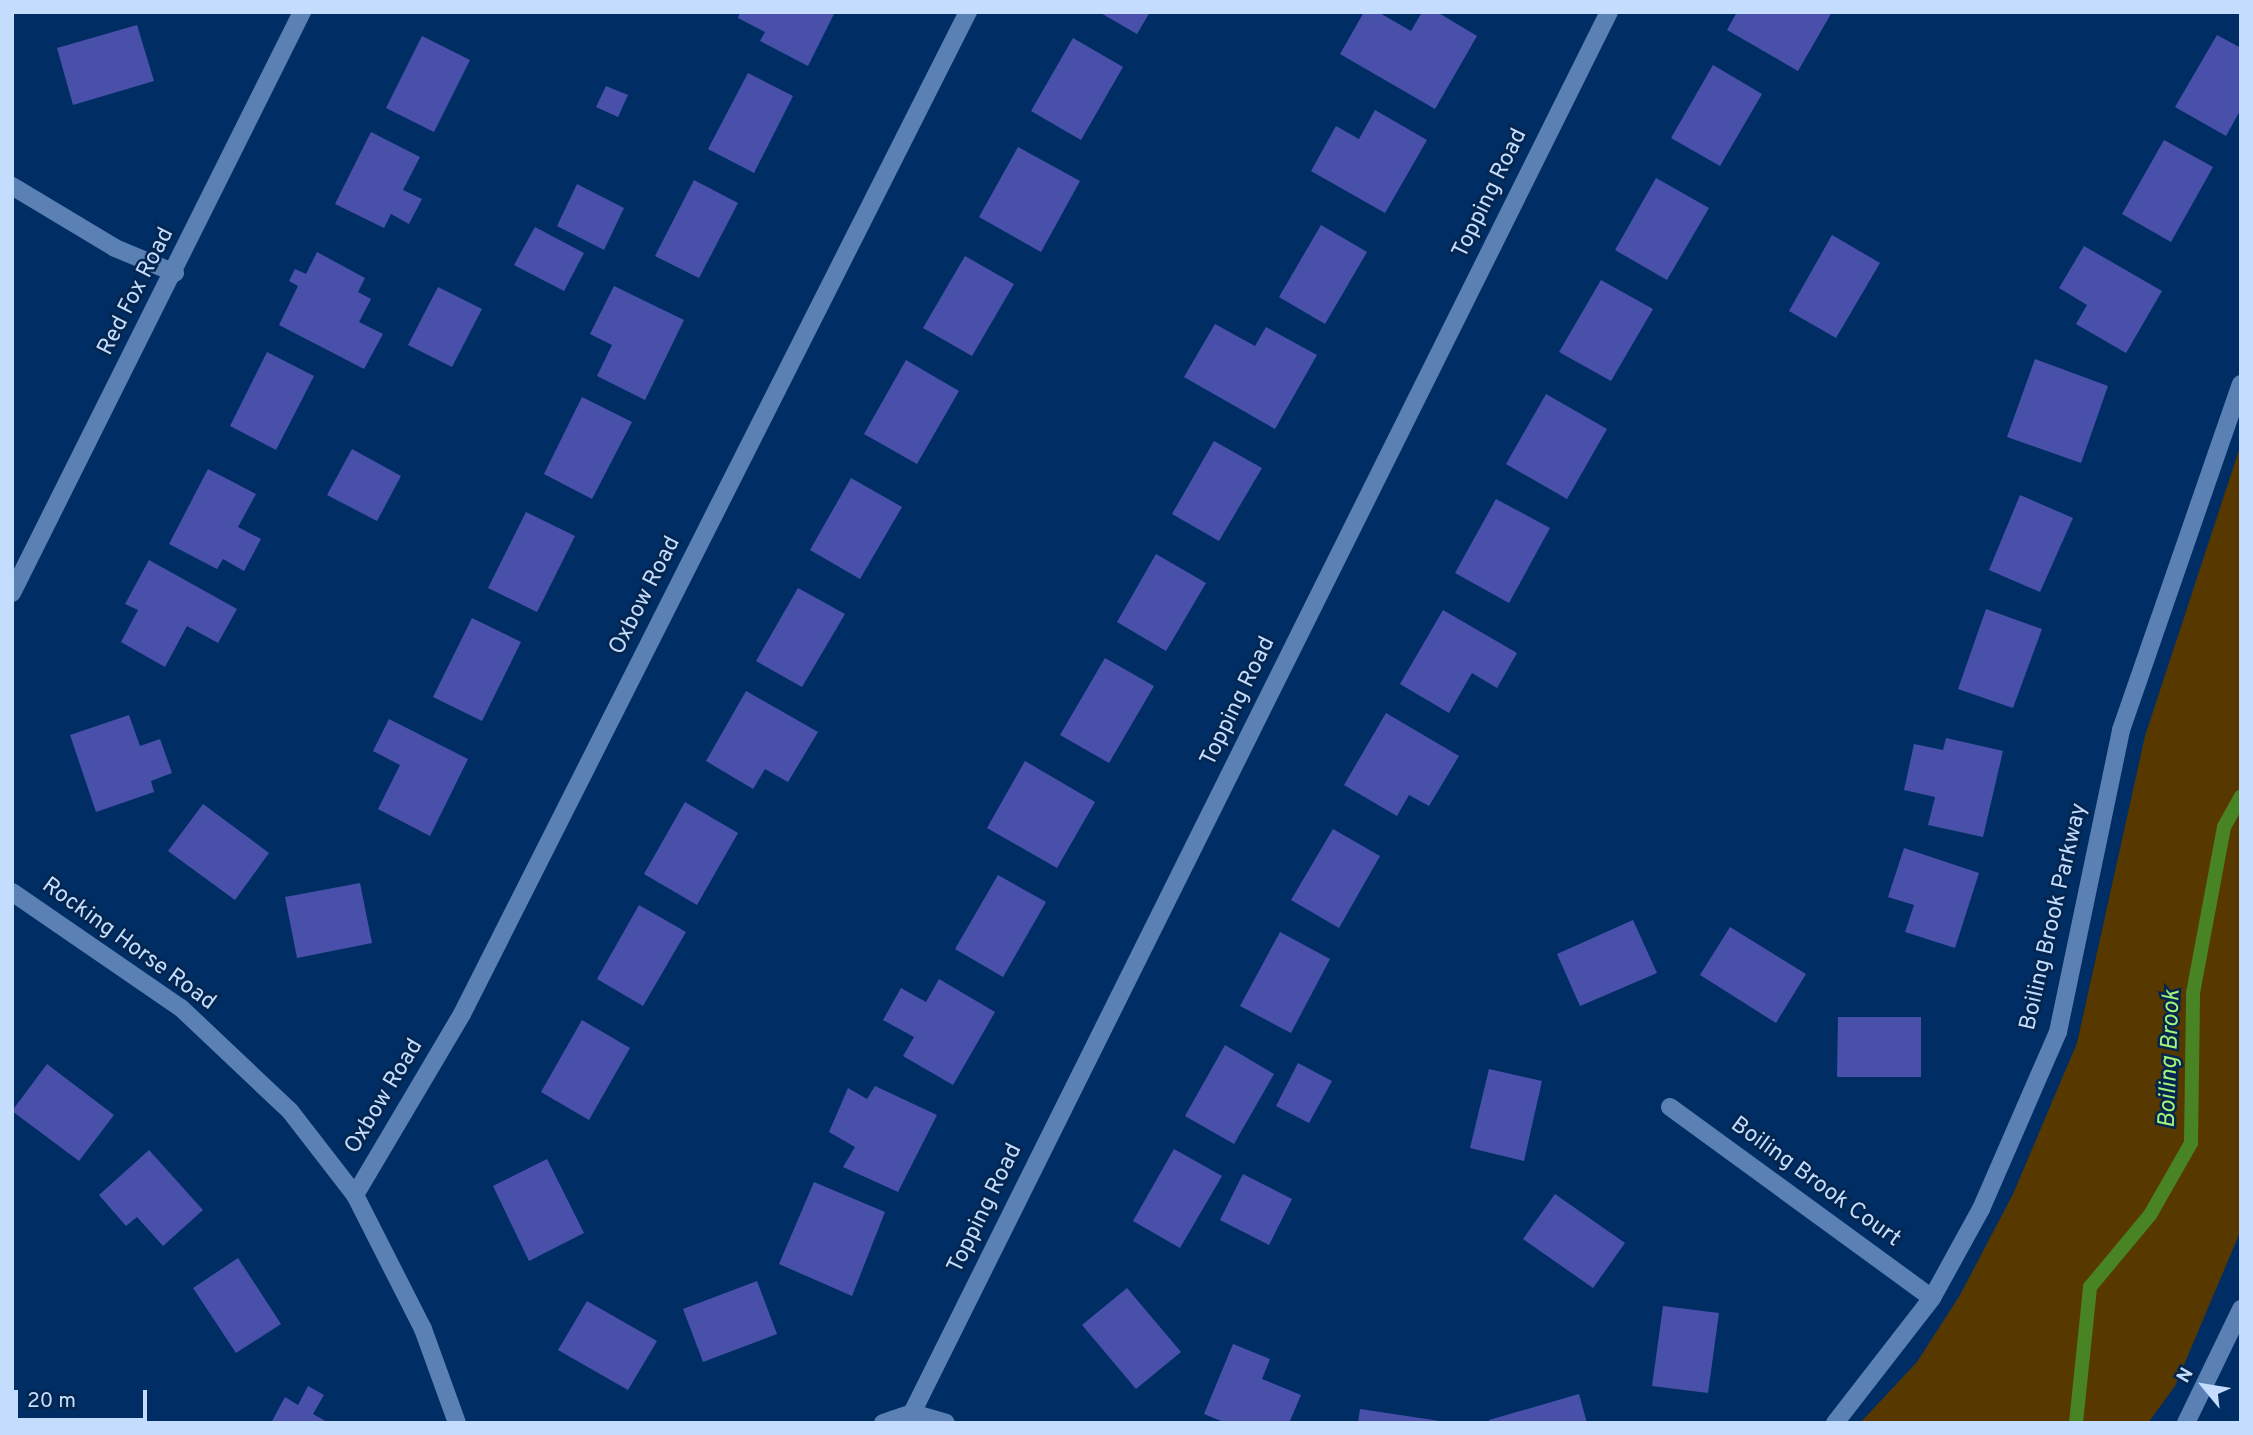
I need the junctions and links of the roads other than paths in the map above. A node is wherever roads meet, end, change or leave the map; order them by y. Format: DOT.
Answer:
graph roads {
  1 [pos="302,12"];
  2 [pos="968,12"];
  3 [pos="1609,12"];
  4 [pos="12,186"];
  5 [pos="175,273"];
  6 [pos="2241,384"];
  7 [pos="12,593"];
  8 [pos="12,892"];
  9 [pos="1670,1107"];
  10 [pos="355,1195"];
  11 [pos="1932,1298"];
  12 [pos="2241,1309"];
  13 [pos="912,1413"];
  14 [pos="457,1423"];
  15 [pos="883,1423"];
  16 [pos="946,1423"];
  17 [pos="1835,1423"];
  18 [pos="2186,1423"];
  1 -- 5 [label="street, Red Fox Road"];
  2 -- 10 [label="street, Oxbow Road"];
  3 -- 13 [label="street, Topping Road"];
  4 -- 5 [label="street"];
  5 -- 7 [label="street, Red Fox Road"];
  6 -- 11 [label="street, Boiling Brook Parkway"];
  8 -- 10 [label="street, Rocking Horse Road"];
  9 -- 11 [label="street, Boiling Brook Court"];
  10 -- 14 [label="street, Rocking Horse Road"];
  11 -- 17 [label="street, Boiling Brook Parkway"];
  12 -- 18 [label="street"];
  13 -- 15 [label="street"];
  13 -- 16 [label="street"];
}
